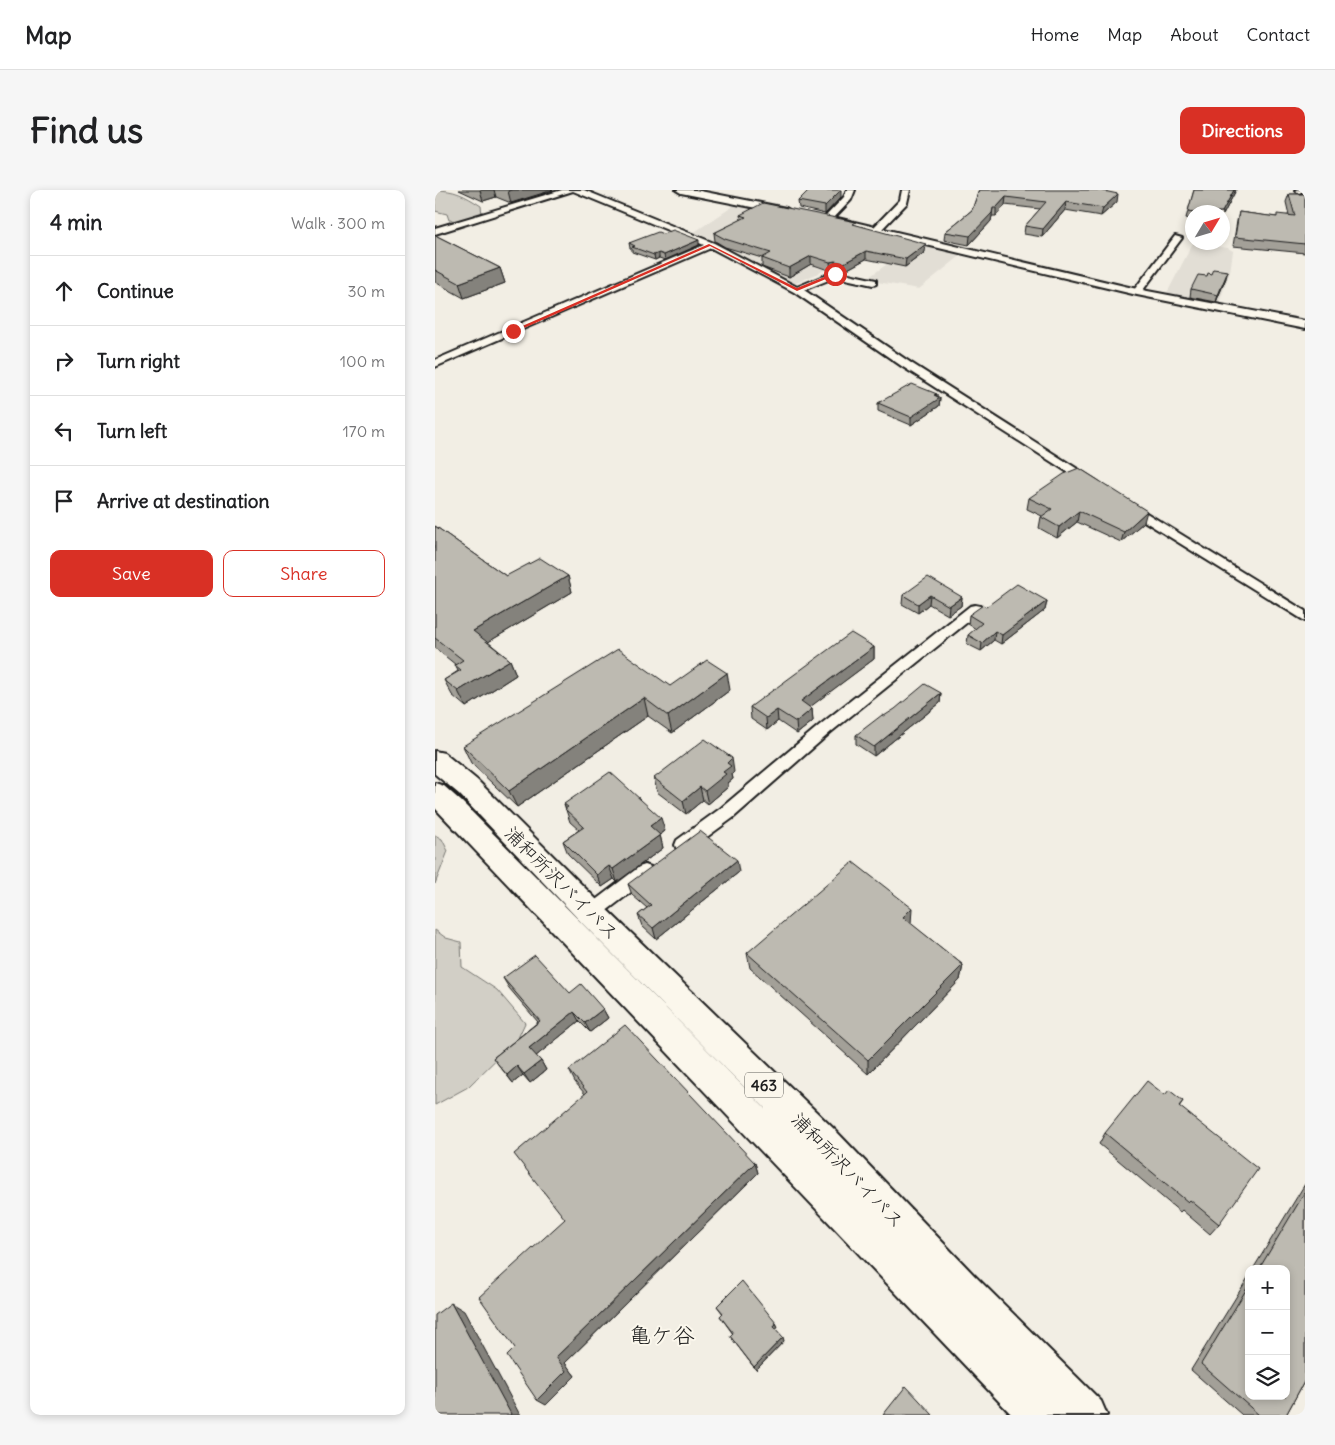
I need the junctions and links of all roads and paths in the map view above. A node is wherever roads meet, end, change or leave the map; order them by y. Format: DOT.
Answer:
graph roads {
  1 [pos="570,190"];
  2 [pos="577,190"];
  3 [pos="681,190"];
  4 [pos="851,190"];
  5 [pos="907,190"];
  6 [pos="801,214"];
  7 [pos="824,218"];
  8 [pos="877,228"];
  9 [pos="435,231"];
  10 [pos="1178,238"];
  11 [pos="711,245"];
  12 [pos="873,282"];
  13 [pos="797,290"];
  14 [pos="1137,292"];
  15 [pos="1305,325"];
  16 [pos="435,364"];
  17 [pos="975,609"];
  18 [pos="1305,617"];
  19 [pos="435,760"];
  20 [pos="435,793"];
  21 [pos="673,852"];
  22 [pos="657,864"];
  23 [pos="591,913"];
  24 [pos="1040,1415"];
  25 [pos="1087,1415"];
  1 -- 9 [label="street"];
  2 -- 11 [label="street"];
  3 -- 6 [label="street"];
  4 -- 7 [label="street"];
  5 -- 8 [label="street"];
  7 -- 8 [label="street"];
  8 -- 14 [label="street"];
  10 -- 14 [label="street"];
  11 -- 13 [label="street"];
  11 -- 16 [label="street"];
  12 -- 13 [label="street"];
  13 -- 18 [label="street"];
  14 -- 15 [label="street"];
  17 -- 21 [label="street"];
  19 -- 23 [label="highway, 浦和所沢バイパス / 463"];
  20 -- 24 [label="highway, 浦和所沢バイパス / 463"];
  22 -- 23 [label="street"];
  23 -- 25 [label="highway, 浦和所沢バイパス / 463"];
}
